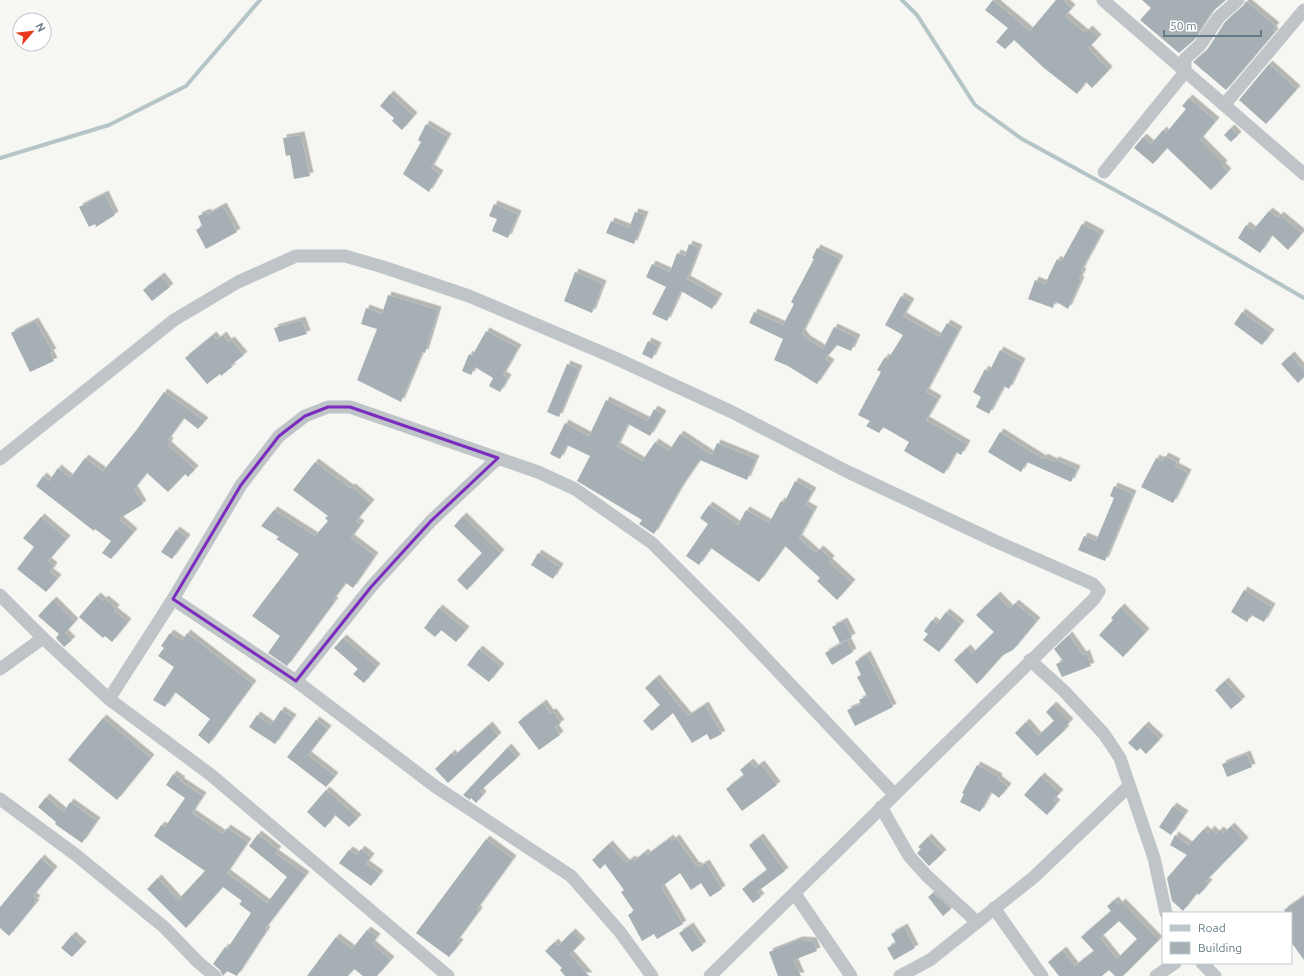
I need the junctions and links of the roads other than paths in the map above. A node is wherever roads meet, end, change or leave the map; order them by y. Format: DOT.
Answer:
graph roads {
  1 [pos="1103,0"];
  2 [pos="1238,0"];
  3 [pos="1304,10"];
  4 [pos="1185,72"];
  5 [pos="1224,105"];
  6 [pos="1104,172"];
  7 [pos="1304,174"];
  8 [pos="498,458"];
  9 [pos="0,459"];
  10 [pos="0,594"];
  11 [pos="173,599"];
  12 [pos="43,638"];
  13 [pos="1030,660"];
  14 [pos="0,669"];
  15 [pos="296,681"];
  16 [pos="109,698"];
  17 [pos="1129,786"];
  18 [pos="894,794"];
  19 [pos="0,799"];
  20 [pos="881,807"];
  21 [pos="795,894"];
  22 [pos="994,908"];
  23 [pos="1166,912"];
  24 [pos="977,922"];
  25 [pos="1174,964"];
  26 [pos="1203,964"];
  27 [pos="214,976"];
  28 [pos="448,976"];
  29 [pos="652,976"];
  30 [pos="710,976"];
  31 [pos="851,976"];
  32 [pos="900,976"];
  33 [pos="1042,976"];
  34 [pos="1156,976"];
  35 [pos="1215,976"];
  1 -- 4 [label="street"];
  2 -- 4 [label="street"];
  3 -- 5 [label="street"];
  4 -- 5 [label="street"];
  4 -- 6 [label="street"];
  5 -- 7 [label="street"];
  8 -- 11 [label="street"];
  8 -- 15 [label="street"];
  8 -- 18 [label="street"];
  9 -- 13 [label="street"];
  10 -- 12 [label="street"];
  11 -- 15 [label="street"];
  11 -- 16 [label="street"];
  12 -- 14 [label="street"];
  12 -- 16 [label="street"];
  13 -- 17 [label="street"];
  13 -- 18 [label="street"];
  15 -- 29 [label="street"];
  16 -- 28 [label="street"];
  17 -- 22 [label="street"];
  17 -- 23 [label="street"];
  18 -- 20 [label="street"];
  19 -- 27 [label="street"];
  20 -- 21 [label="street"];
  20 -- 24 [label="street"];
  21 -- 30 [label="street"];
  21 -- 31 [label="street"];
  22 -- 24 [label="street"];
  22 -- 33 [label="street"];
  24 -- 32 [label="street"];
  25 -- 34 [label="street"];
  26 -- 35 [label="street"];
}
